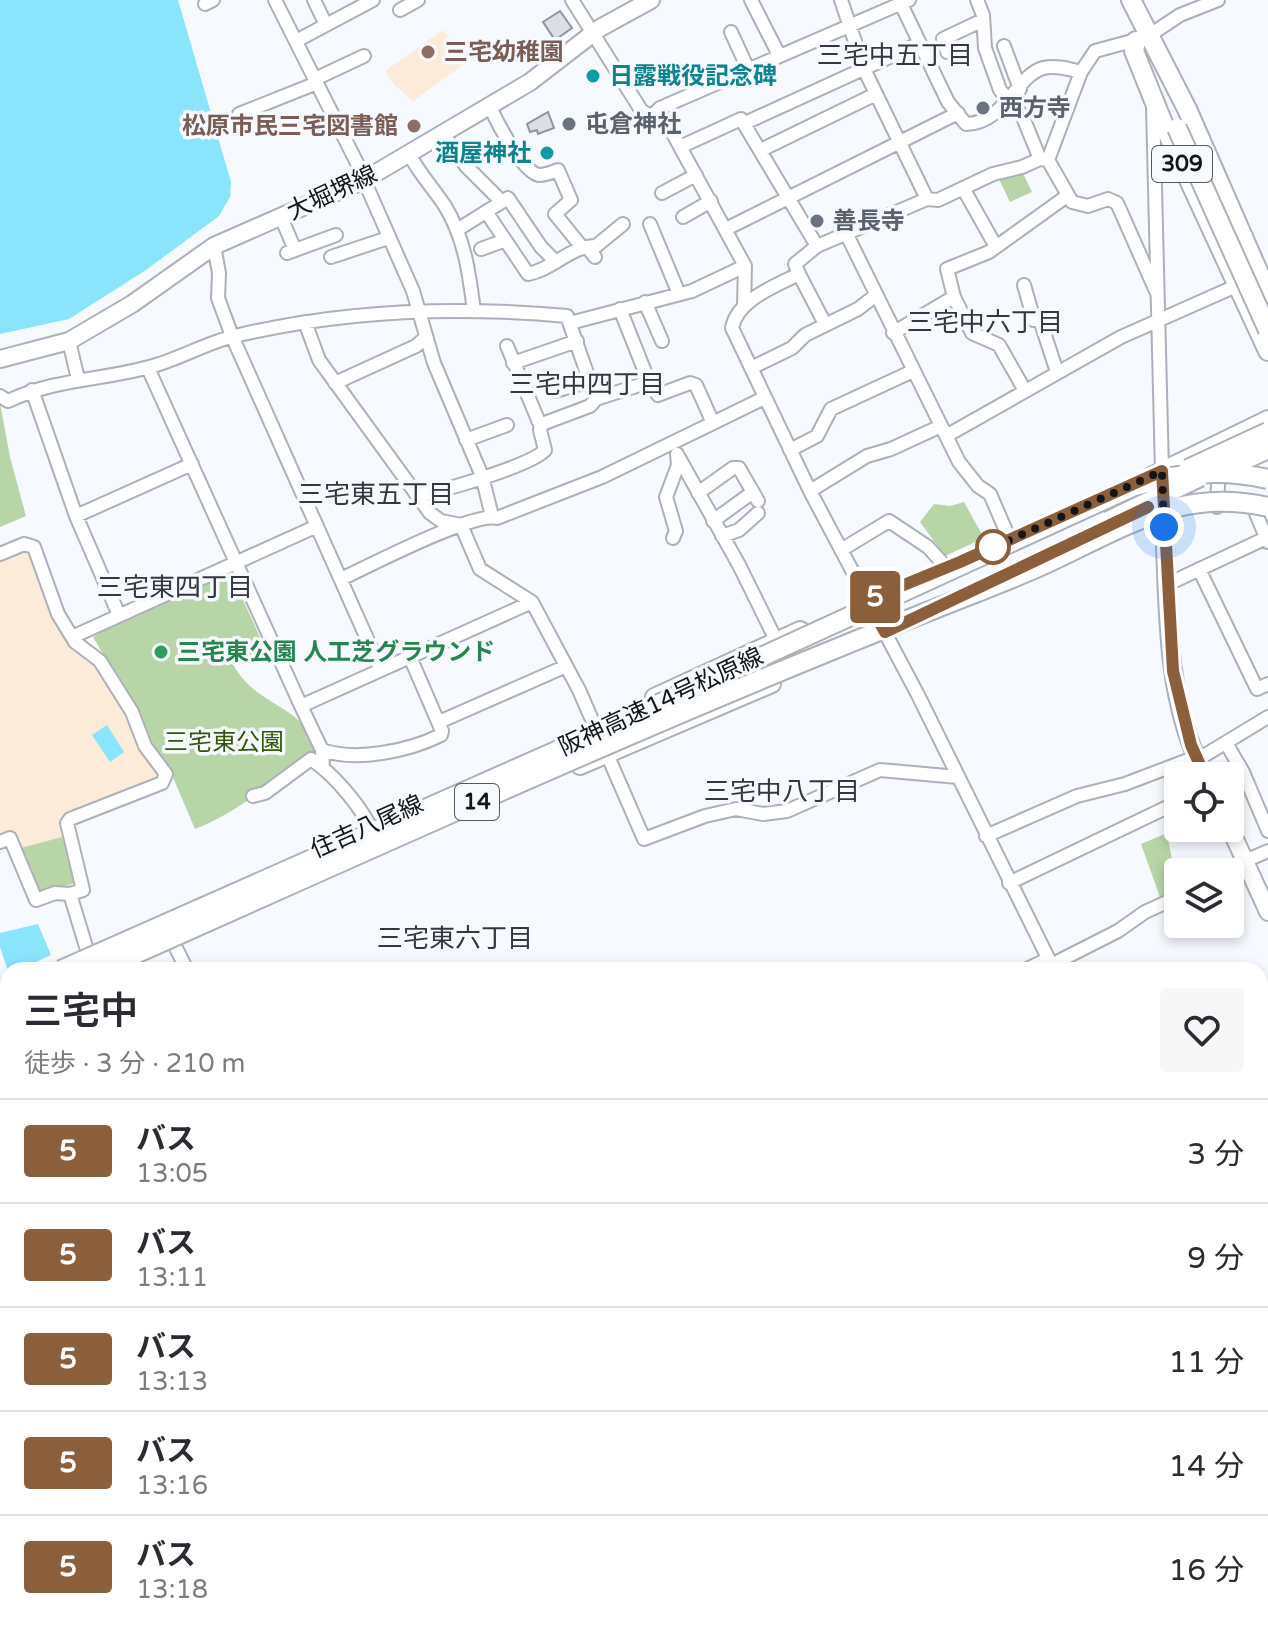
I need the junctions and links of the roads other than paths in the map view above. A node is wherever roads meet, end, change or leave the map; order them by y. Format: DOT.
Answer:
graph roads {
  1 [pos="275,0"];
  2 [pos="314,0"];
  3 [pos="373,0"];
  4 [pos="418,0"];
  5 [pos="651,0"];
  6 [pos="751,0"];
  7 [pos="841,0"];
  8 [pos="869,0"];
  9 [pos="977,0"];
  10 [pos="1118,0"];
  11 [pos="1131,0"];
  12 [pos="1218,0"];
  13 [pos="574,1"];
  14 [pos="905,2"];
  15 [pos="400,10"];
  16 [pos="874,13"];
  17 [pos="983,20"];
  18 [pos="851,23"];
  19 [pos="326,25"];
  20 [pos="731,32"];
  21 [pos="593,33"];
  22 [pos="1142,39"];
  23 [pos="296,41"];
  24 [pos="918,44"];
  25 [pos="1004,46"];
  26 [pos="947,52"];
  27 [pos="779,55"];
  28 [pos="364,56"];
  29 [pos="748,69"];
  30 [pos="865,71"];
  31 [pos="1081,72"];
  32 [pos="316,81"];
  33 [pos="1020,89"];
  34 [pos="876,94"];
  35 [pos="1153,99"];
  36 [pos="1008,101"];
  37 [pos="490,107"];
  38 [pos="958,113"];
  39 [pos="239,114"];
  40 [pos="651,117"];
  41 [pos="745,123"];
  42 [pos="1180,126"];
  43 [pos="443,134"];
  44 [pos="902,143"];
  45 [pos="680,147"];
  46 [pos="761,150"];
  47 [pos="409,154"];
  48 [pos="1178,156"];
  49 [pos="1044,160"];
  50 [pos="1155,165"];
  51 [pos="696,175"];
  52 [pos="364,180"];
  53 [pos="963,188"];
  54 [pos="662,193"];
  55 [pos="1067,196"];
  56 [pos="789,197"];
  57 [pos="927,199"];
  58 [pos="711,201"];
  59 [pos="502,202"];
  60 [pos="487,213"];
  61 [pos="281,217"];
  62 [pos="683,217"];
  63 [pos="623,224"];
  64 [pos="650,224"];
  65 [pos="726,229"];
  66 [pos="457,230"];
  67 [pos="846,233"];
  68 [pos="336,235"];
  69 [pos="388,238"];
  70 [pos="503,241"];
  71 [pos="995,245"];
  72 [pos="214,246"];
  73 [pos="581,246"];
  74 [pos="817,246"];
  75 [pos="481,249"];
  76 [pos="331,257"];
  77 [pos="556,262"];
  78 [pos="745,266"];
  79 [pos="799,274"];
  80 [pos="1264,274"];
  81 [pos="1024,285"];
  82 [pos="1236,286"];
  83 [pos="679,294"];
  84 [pos="1268,294"];
  85 [pos="876,295"];
  86 [pos="1159,296"];
  87 [pos="954,297"];
  88 [pos="645,302"];
  89 [pos="744,304"];
  90 [pos="620,309"];
  91 [pos="474,311"];
  92 [pos="1268,312"];
  93 [pos="422,313"];
  94 [pos="1159,318"];
  95 [pos="305,322"];
  96 [pos="570,323"];
  97 [pos="825,324"];
  98 [pos="1268,330"];
  99 [pos="893,333"];
  100 [pos="232,336"];
  101 [pos="426,337"];
  102 [pos="69,341"];
  103 [pos="577,341"];
  104 [pos="662,341"];
  105 [pos="507,346"];
  106 [pos="1268,351"];
  107 [pos="0,359"];
  108 [pos="513,363"];
  109 [pos="148,368"];
  110 [pos="751,368"];
  111 [pos="913,371"];
  112 [pos="1057,372"];
  113 [pos="78,379"];
  114 [pos="590,381"];
  115 [pos="649,382"];
  116 [pos="335,383"];
  117 [pos="1024,389"];
  118 [pos="32,390"];
  119 [pos="555,391"];
  120 [pos="0,396"];
  121 [pos="764,398"];
  122 [pos="596,399"];
  123 [pos="1268,419"];
  124 [pos="713,423"];
  125 [pos="507,425"];
  126 [pos="541,427"];
  127 [pos="943,431"];
  128 [pos="1268,432"];
  129 [pos="466,440"];
  130 [pos="1268,449"];
  131 [pos="676,450"];
  132 [pos="790,450"];
  133 [pos="192,464"];
  134 [pos="1162,471"];
  135 [pos="1223,472"];
  136 [pos="482,476"];
  137 [pos="1268,479"];
  138 [pos="810,491"];
  139 [pos="698,493"];
  140 [pos="418,495"];
  141 [pos="1158,499"];
  142 [pos="756,502"];
  143 [pos="1217,507"];
  144 [pos="1263,509"];
  145 [pos="76,516"];
  146 [pos="492,516"];
  147 [pos="713,521"];
  148 [pos="461,525"];
  149 [pos="317,526"];
  150 [pos="722,536"];
  151 [pos="673,538"];
  152 [pos="1010,540"];
  153 [pos="1267,540"];
  154 [pos="841,550"];
  155 [pos="0,554"];
  156 [pos="237,562"];
  157 [pos="947,568"];
  158 [pos="1199,569"];
  159 [pos="341,579"];
  160 [pos="1168,584"];
  161 [pos="867,600"];
  162 [pos="532,602"];
  163 [pos="119,615"];
  164 [pos="885,632"];
  165 [pos="72,637"];
  166 [pos="857,639"];
  167 [pos="776,640"];
  168 [pos="410,657"];
  169 [pos="564,667"];
  170 [pos="381,670"];
  171 [pos="1268,684"];
  172 [pos="301,706"];
  173 [pos="439,722"];
  174 [pos="1266,722"];
  175 [pos="594,728"];
  176 [pos="1226,743"];
  177 [pos="328,752"];
  178 [pos="554,752"];
  179 [pos="605,756"];
  180 [pos="1196,759"];
  181 [pos="1198,762"];
  182 [pos="323,767"];
  183 [pos="958,777"];
  184 [pos="332,778"];
  185 [pos="253,796"];
  186 [pos="1164,809"];
  187 [pos="371,825"];
  188 [pos="1268,831"];
  189 [pos="986,836"];
  190 [pos="0,842"];
  191 [pos="1236,842"];
  192 [pos="1268,851"];
  193 [pos="382,852"];
  194 [pos="1246,863"];
  195 [pos="1009,883"];
  196 [pos="70,894"];
  197 [pos="1164,903"];
  198 [pos="1268,912"];
  199 [pos="174,944"];
  200 [pos="76,962"];
  201 [pos="92,962"];
  202 [pos="99,962"];
  203 [pos="100,962"];
  204 [pos="132,962"];
  205 [pos="183,962"];
  206 [pos="1049,962"];
  207 [pos="1057,962"];
  1 -- 23 [label="street"];
  2 -- 19 [label="street"];
  3 -- 19 [label="street"];
  4 -- 15 [label="street"];
  5 -- 21 [label="main road, 大堀堺線"];
  6 -- 27 [label="street"];
  7 -- 18 [label="street"];
  8 -- 16 [label="street"];
  9 -- 17 [label="street"];
  10 -- 22 [label="highway, 309"];
  11 -- 22 [label="highway, 309"];
  12 -- 22 [label="street"];
  13 -- 21 [label="street"];
  14 -- 16 [label="street"];
  14 -- 24 [label="street"];
  16 -- 18 [label="street"];
  17 -- 26 [label="street"];
  17 -- 36 [label="street"];
  18 -- 27 [label="street"];
  18 -- 30 [label="street"];
  19 -- 23 [label="street"];
  20 -- 29 [label="street"];
  21 -- 37 [label="main road, 大堀堺線"];
  21 -- 40 [label="street"];
  22 -- 31 [label="street"];
  22 -- 35 [label="highway, 309"];
  22 -- 42 [label="highway"];
  22 -- 80 [label="highway, 309"];
  23 -- 32 [label="street"];
  24 -- 30 [label="street"];
  24 -- 38 [label="street"];
  25 -- 33 [label="street"];
  27 -- 29 [label="street"];
  28 -- 32 [label="street"];
  29 -- 40 [label="street"];
  30 -- 34 [label="street"];
  30 -- 41 [label="street"];
  31 -- 33 [label="street"];
  31 -- 49 [label="street"];
  32 -- 39 [label="street"];
  32 -- 52 [label="street"];
  33 -- 36 [label="street"];
  34 -- 44 [label="street"];
  34 -- 46 [label="street"];
  35 -- 48 [label="highway, 309"];
  35 -- 50 [label="street"];
  36 -- 38 [label="street"];
  36 -- 49 [label="street"];
  37 -- 43 [label="main road, 大堀堺線"];
  37 -- 73 [label="street"];
  38 -- 44 [label="street"];
  40 -- 45 [label="street"];
  41 -- 45 [label="street"];
  41 -- 46 [label="street"];
  42 -- 92 [label="highway"];
  42 -- 98 [label="highway, bridge"];
  43 -- 47 [label="main road, 大堀堺線"];
  43 -- 59 [label="street"];
  44 -- 56 [label="street"];
  44 -- 57 [label="street"];
  45 -- 51 [label="street"];
  46 -- 56 [label="street"];
  47 -- 52 [label="main road, 大堀堺線"];
  47 -- 66 [label="street"];
  48 -- 50 [label="street"];
  48 -- 82 [label="highway, 309"];
  49 -- 53 [label="street"];
  49 -- 55 [label="street"];
  50 -- 86 [label="street"];
  51 -- 54 [label="street"];
  51 -- 58 [label="street"];
  52 -- 61 [label="main road, 大堀堺線"];
  52 -- 69 [label="street"];
  53 -- 57 [label="street"];
  53 -- 71 [label="street"];
  55 -- 71 [label="street"];
  55 -- 86 [label="street"];
  56 -- 65 [label="street"];
  56 -- 74 [label="street"];
  57 -- 67 [label="street"];
  58 -- 62 [label="street"];
  58 -- 65 [label="street"];
  59 -- 60 [label="street"];
  59 -- 77 [label="street"];
  60 -- 66 [label="street"];
  60 -- 70 [label="street"];
  61 -- 68 [label="street"];
  61 -- 72 [label="main road, 大堀堺線"];
  63 -- 73 [label="street"];
  64 -- 83 [label="street"];
  65 -- 78 [label="street"];
  66 -- 91 [label="street"];
  67 -- 74 [label="street"];
  67 -- 85 [label="street"];
  69 -- 76 [label="street"];
  69 -- 93 [label="street"];
  70 -- 75 [label="street"];
  70 -- 77 [label="street"];
  71 -- 87 [label="street"];
  72 -- 100 [label="street"];
  72 -- 102 [label="main road, 大堀堺線"];
  73 -- 77 [label="street"];
  74 -- 79 [label="street"];
  78 -- 83 [label="street"];
  78 -- 89 [label="street"];
  79 -- 89 [label="street"];
  79 -- 97 [label="street"];
  80 -- 82 [label="street"];
  80 -- 84 [label="highway, 309"];
  81 -- 112 [label="street"];
  82 -- 94 [label="street"];
  82 -- 106 [label="highway, 309"];
  83 -- 88 [label="street"];
  85 -- 97 [label="street"];
  85 -- 99 [label="street"];
  86 -- 94 [label="street"];
  87 -- 99 [label="street"];
  87 -- 117 [label="street"];
  88 -- 90 [label="street"];
  88 -- 104 [label="street"];
  89 -- 110 [label="street"];
  90 -- 96 [label="street"];
  90 -- 115 [label="street"];
  91 -- 93 [label="street"];
  91 -- 96 [label="street"];
  93 -- 95 [label="street"];
  93 -- 101 [label="street"];
  94 -- 112 [label="street"];
  94 -- 134 [label="street"];
  95 -- 100 [label="street"];
  95 -- 116 [label="street"];
  96 -- 103 [label="street"];
  97 -- 110 [label="street"];
  99 -- 111 [label="street"];
  100 -- 109 [label="street"];
  100 -- 149 [label="street"];
  101 -- 116 [label="street"];
  101 -- 129 [label="street"];
  102 -- 107 [label="main road, 大堀堺線"];
  102 -- 113 [label="street"];
  103 -- 108 [label="street"];
  103 -- 114 [label="street"];
  105 -- 108 [label="street"];
  108 -- 126 [label="street"];
  109 -- 113 [label="street"];
  109 -- 133 [label="street"];
  110 -- 121 [label="street"];
  111 -- 127 [label="street"];
  111 -- 132 [label="street"];
  112 -- 117 [label="street"];
  113 -- 118 [label="street"];
  114 -- 119 [label="street"];
  114 -- 122 [label="street"];
  115 -- 122 [label="street"];
  115 -- 124 [label="street"];
  116 -- 140 [label="street"];
  117 -- 127 [label="street"];
  118 -- 120 [label="street"];
  118 -- 145 [label="street"];
  121 -- 124 [label="street"];
  121 -- 132 [label="street"];
  122 -- 126 [label="street"];
  123 -- 134 [label="main road, 住吉八尾線"];
  124 -- 131 [label="street"];
  125 -- 129 [label="street"];
  126 -- 136 [label="street"];
  127 -- 138 [label="street"];
  127 -- 152 [label="street"];
  128 -- 178 [label="highway, bridge"];
  129 -- 136 [label="street"];
  130 -- 135 [label="main road, 住吉八尾線"];
  130 -- 141 [label="highway, bridge"];
  131 -- 139 [label="street"];
  131 -- 146 [label="street"];
  131 -- 151 [label="street"];
  132 -- 138 [label="street"];
  133 -- 145 [label="street"];
  133 -- 156 [label="street"];
  134 -- 141 [label="main road"];
  134 -- 152 [label="main road, 住吉八尾線"];
  135 -- 141 [label="main road, 住吉八尾線"];
  135 -- 143 [label="street"];
  136 -- 140 [label="street"];
  136 -- 146 [label="street"];
  137 -- 178 [label="highway, 阪神高速14号松原線 / 14, bridge"];
  138 -- 154 [label="street"];
  139 -- 142 [label="street"];
  139 -- 147 [label="street"];
  140 -- 148 [label="street"];
  141 -- 143 [label="street"];
  141 -- 160 [label="main road"];
  141 -- 164 [label="main road, 住吉八尾線"];
  141 -- 166 [label="highway, bridge"];
  142 -- 147 [label="street"];
  142 -- 150 [label="street"];
  143 -- 144 [label="street"];
  144 -- 153 [label="street"];
  144 -- 166 [label="highway, 阪神高速14号松原線 / 14, bridge"];
  145 -- 163 [label="street"];
  146 -- 148 [label="street"];
  147 -- 150 [label="street"];
  148 -- 159 [label="street"];
  148 -- 162 [label="street"];
  149 -- 156 [label="street"];
  149 -- 159 [label="street"];
  150 -- 167 [label="street"];
  152 -- 157 [label="main road, 住吉八尾線"];
  153 -- 158 [label="street"];
  154 -- 157 [label="street"];
  154 -- 161 [label="street"];
  155 -- 165 [label="street"];
  156 -- 163 [label="street"];
  156 -- 172 [label="street"];
  157 -- 161 [label="main road, 住吉八尾線"];
  158 -- 160 [label="street"];
  158 -- 171 [label="street"];
  159 -- 170 [label="street"];
  160 -- 180 [label="main road"];
  161 -- 164 [label="street"];
  161 -- 167 [label="main road, 住吉八尾線"];
  162 -- 168 [label="street"];
  162 -- 169 [label="street"];
  163 -- 165 [label="street"];
  164 -- 179 [label="main road, 住吉八尾線"];
  164 -- 183 [label="street"];
  165 -- 196 [label="street"];
  166 -- 203 [label="highway, 阪神高速14号松原線 / 14, bridge"];
  167 -- 175 [label="main road, 住吉八尾線"];
  168 -- 170 [label="street"];
  168 -- 173 [label="street"];
  169 -- 173 [label="street"];
  169 -- 175 [label="street"];
  170 -- 172 [label="street"];
  172 -- 177 [label="street"];
  173 -- 177 [label="street"];
  174 -- 176 [label="street"];
  175 -- 179 [label="street"];
  175 -- 187 [label="main road, 住吉八尾線"];
  176 -- 180 [label="street"];
  176 -- 188 [label="street"];
  177 -- 182 [label="street"];
  177 -- 184 [label="street"];
  178 -- 200 [label="highway, 阪神高速14号松原線 / 14, bridge"];
  179 -- 183 [label="street"];
  179 -- 193 [label="main road, 住吉八尾線"];
  180 -- 181 [label="main road"];
  180 -- 189 [label="street"];
  182 -- 184 [label="street"];
  182 -- 185 [label="street"];
  183 -- 189 [label="street"];
  184 -- 187 [label="street"];
  186 -- 195 [label="street"];
  187 -- 193 [label="street"];
  187 -- 202 [label="main road, 住吉八尾線"];
  189 -- 195 [label="street"];
  190 -- 196 [label="street"];
  191 -- 194 [label="main road"];
  192 -- 194 [label="street"];
  193 -- 199 [label="main road, 住吉八尾線"];
  194 -- 198 [label="main road"];
  195 -- 206 [label="street"];
  196 -- 201 [label="street"];
  197 -- 207 [label="street"];
  199 -- 204 [label="main road, 住吉八尾線"];
  199 -- 205 [label="street"];
}
